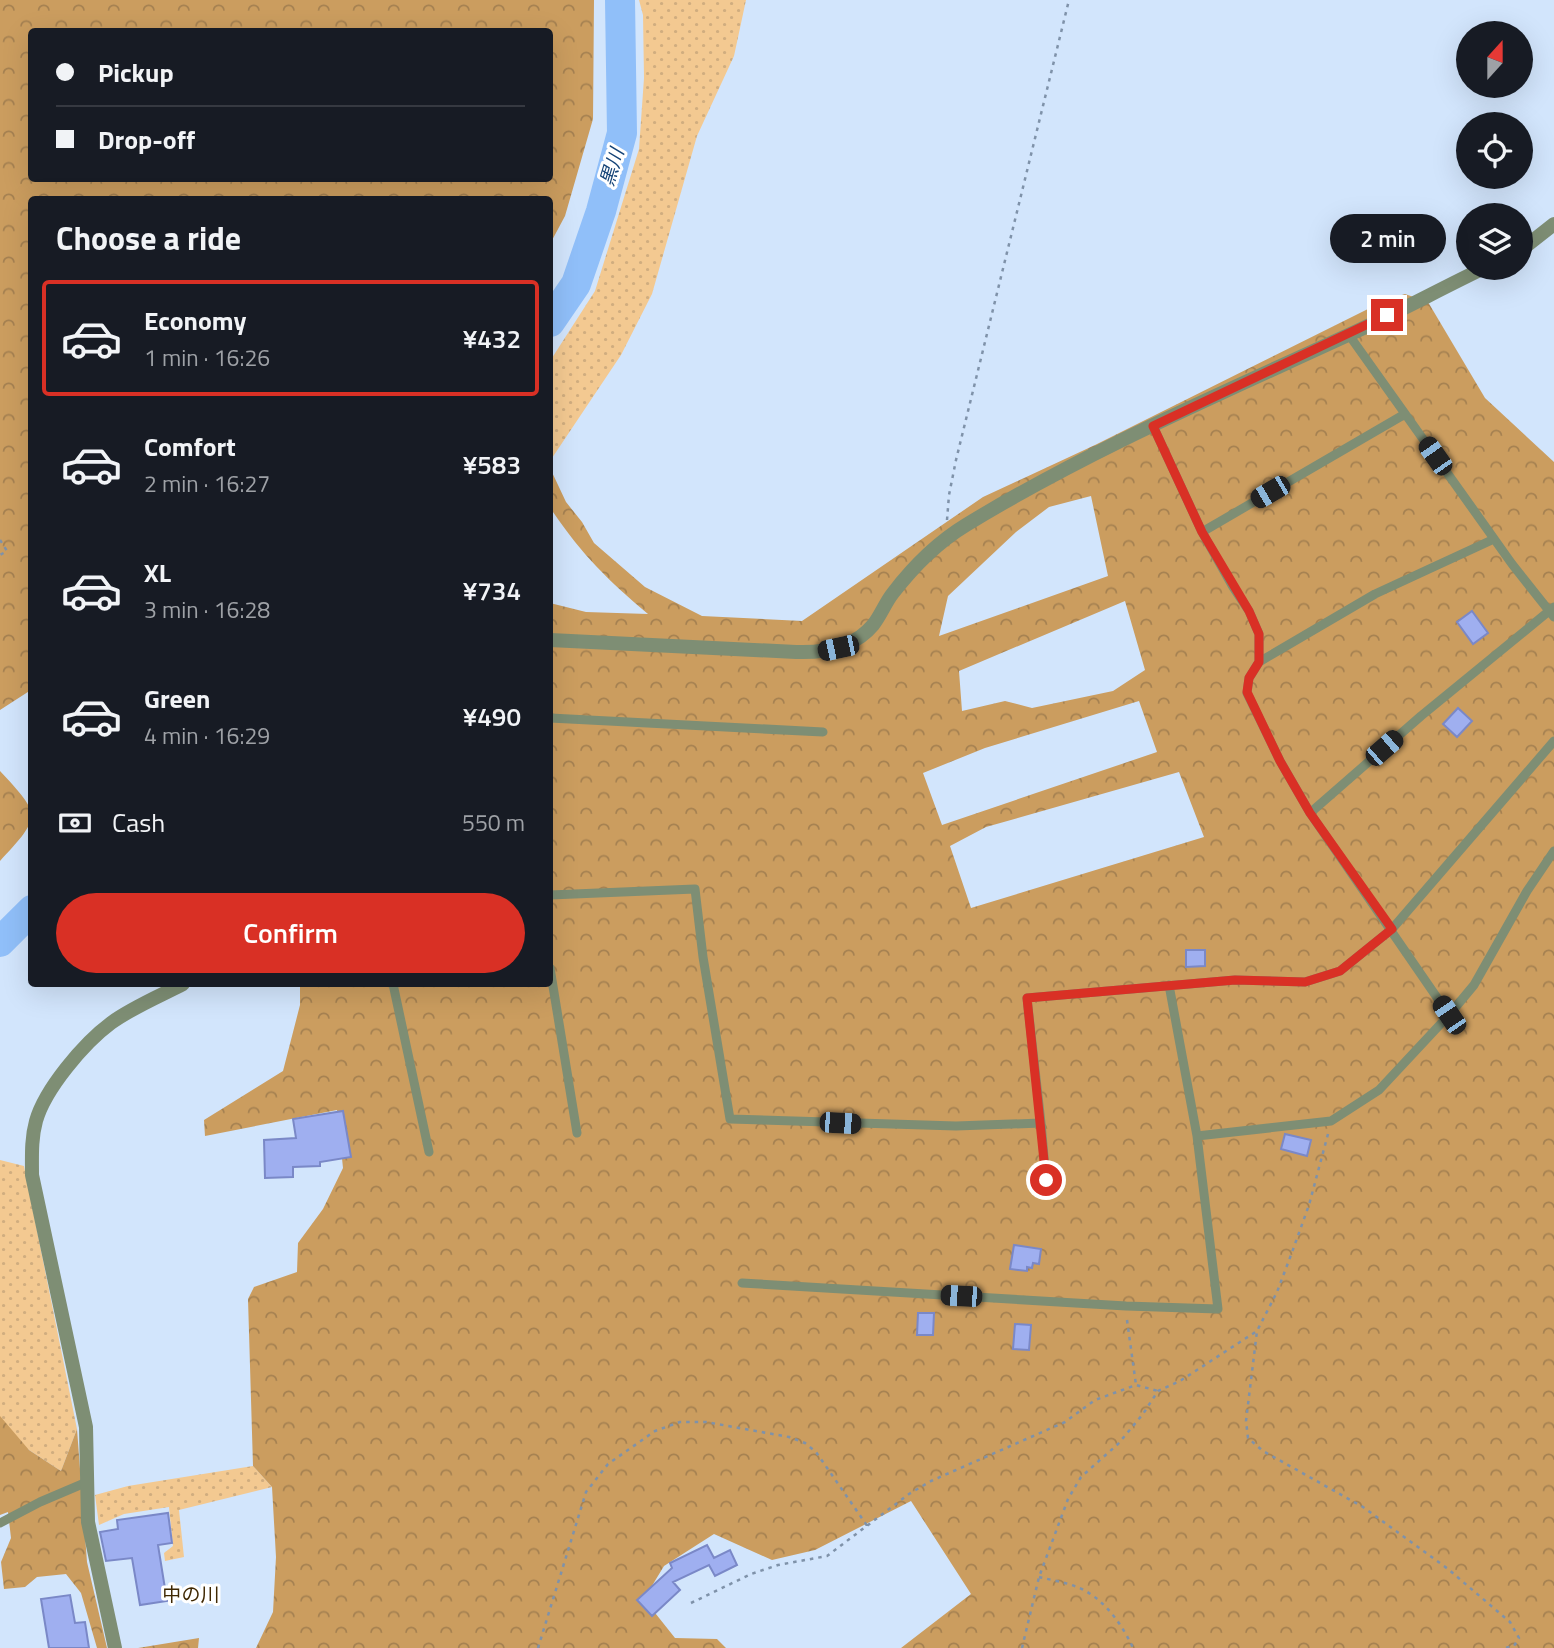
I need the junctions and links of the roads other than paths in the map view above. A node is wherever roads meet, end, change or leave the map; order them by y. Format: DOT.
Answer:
graph roads {
  1 [pos="1554,224"];
  2 [pos="1533,241"];
  3 [pos="1461,280"];
  4 [pos="1349,335"];
  5 [pos="1405,414"];
  6 [pos="1153,426"];
  7 [pos="1202,532"];
  8 [pos="1494,539"];
  9 [pos="1552,612"];
  10 [pos="553,640"];
  11 [pos="1259,662"];
  12 [pos="553,718"];
  13 [pos="823,732"];
  14 [pos="1554,741"];
  15 [pos="1310,813"];
  16 [pos="1554,851"];
  17 [pos="553,895"];
  18 [pos="1392,929"];
  19 [pos="1169,985"];
  20 [pos="553,986"];
  21 [pos="177,987"];
  22 [pos="394,987"];
  23 [pos="1449,1015"];
  24 [pos="1041,1123"];
  25 [pos="577,1133"];
  26 [pos="1197,1136"];
  27 [pos="429,1152"];
  28 [pos="1046,1180"];
  29 [pos="741,1283"];
  30 [pos="87,1482"];
  31 [pos="0,1523"];
  32 [pos="115,1648"];
  1 -- 2 [label="street"];
  3 -- 4 [label="street"];
  4 -- 5 [label="lane"];
  4 -- 6 [label="street"];
  5 -- 7 [label="lane"];
  5 -- 8 [label="lane"];
  6 -- 7 [label="lane"];
  6 -- 10 [label="street"];
  7 -- 11 [label="lane"];
  8 -- 9 [label="lane"];
  8 -- 11 [label="lane"];
  9 -- 15 [label="lane"];
  11 -- 15 [label="lane"];
  12 -- 13 [label="lane"];
  14 -- 18 [label="lane"];
  15 -- 18 [label="lane"];
  16 -- 23 [label="lane"];
  17 -- 24 [label="lane"];
  18 -- 19 [label="lane"];
  18 -- 23 [label="lane"];
  19 -- 24 [label="lane"];
  19 -- 26 [label="lane"];
  20 -- 25 [label="lane"];
  21 -- 30 [label="street"];
  22 -- 27 [label="lane"];
  23 -- 26 [label="lane"];
  24 -- 28 [label="lane"];
  26 -- 29 [label="lane"];
  30 -- 31 [label="lane"];
  30 -- 32 [label="street"];
}
